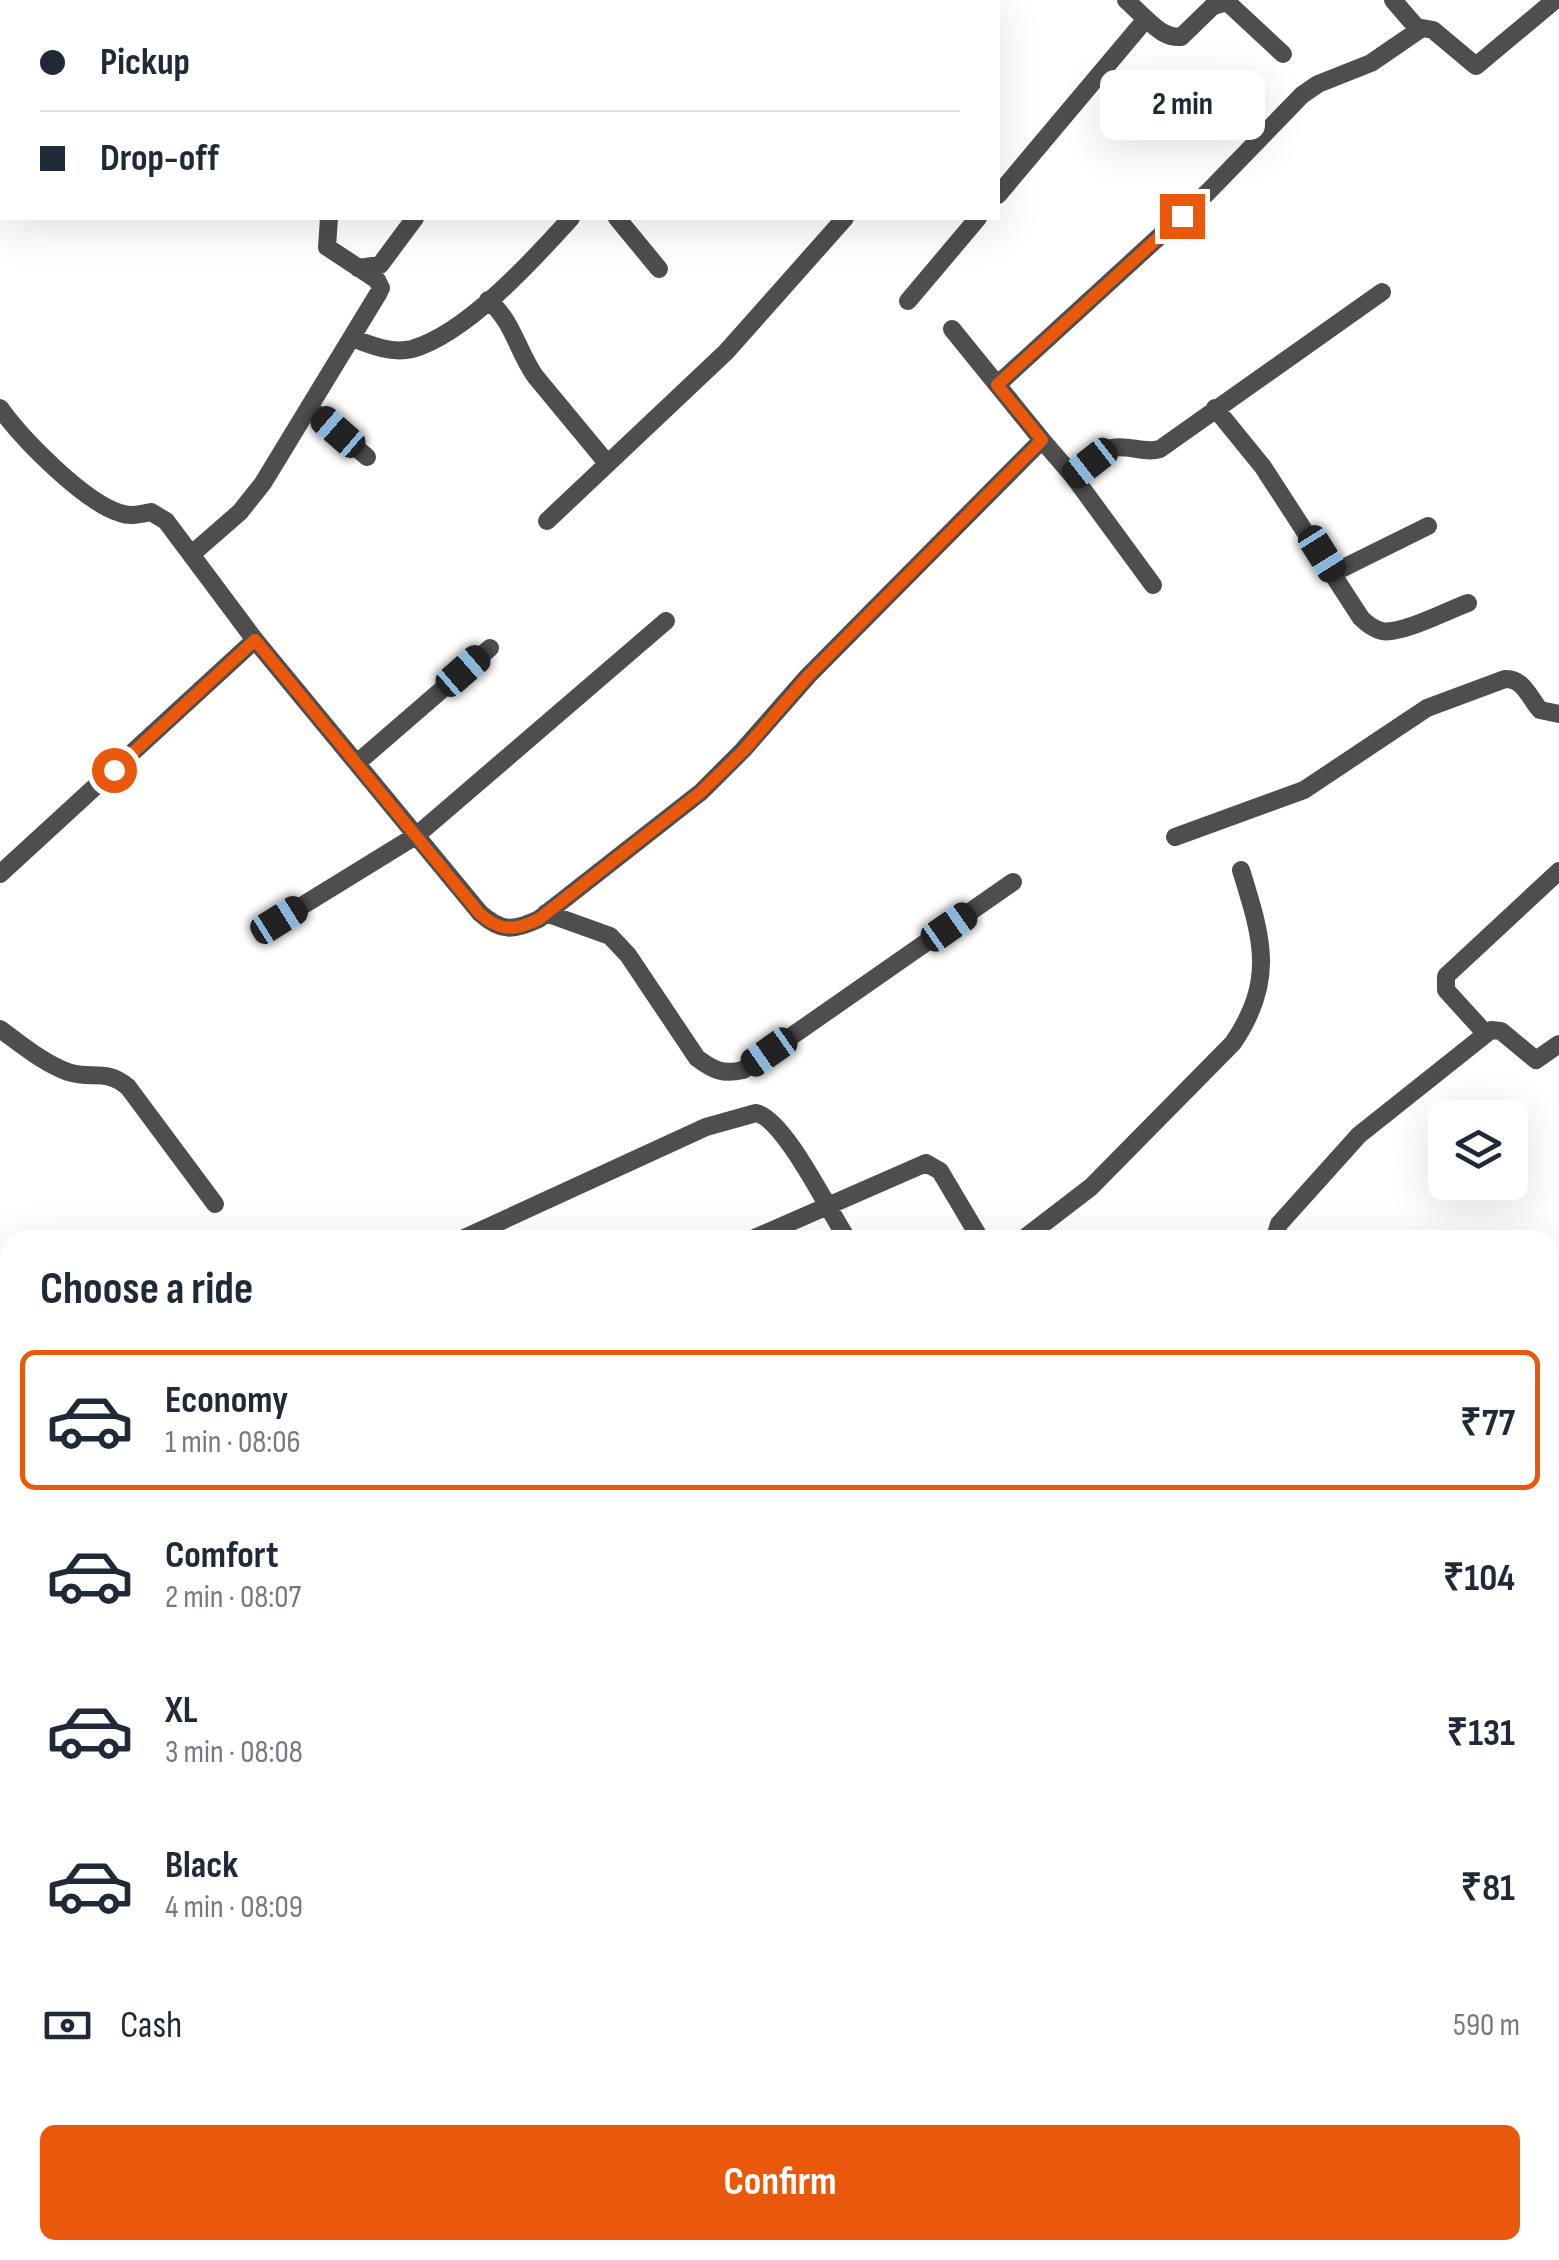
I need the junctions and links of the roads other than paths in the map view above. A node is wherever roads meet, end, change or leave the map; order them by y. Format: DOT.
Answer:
graph roads {
  1 [pos="1126,0"];
  2 [pos="1393,0"];
  3 [pos="1555,0"];
  4 [pos="1146,19"];
  5 [pos="1418,29"];
  6 [pos="1283,54"];
  7 [pos="1000,193"];
  8 [pos="329,220"];
  9 [pos="414,220"];
  10 [pos="569,220"];
  11 [pos="619,220"];
  12 [pos="843,220"];
  13 [pos="976,220"];
  14 [pos="358,268"];
  15 [pos="659,269"];
  16 [pos="1382,292"];
  17 [pos="488,300"];
  18 [pos="908,302"];
  19 [pos="952,329"];
  20 [pos="352,338"];
  21 [pos="997,385"];
  22 [pos="309,407"];
  23 [pos="0,408"];
  24 [pos="1215,408"];
  25 [pos="1042,440"];
  26 [pos="367,457"];
  27 [pos="608,463"];
  28 [pos="1073,476"];
  29 [pos="548,521"];
  30 [pos="1428,526"];
  31 [pos="193,553"];
  32 [pos="1333,573"];
  33 [pos="1153,585"];
  34 [pos="1468,603"];
  35 [pos="666,622"];
  36 [pos="255,640"];
  37 [pos="490,648"];
  38 [pos="1559,714"];
  39 [pos="357,763"];
  40 [pos="417,834"];
  41 [pos="1175,837"];
  42 [pos="1241,870"];
  43 [pos="1559,871"];
  44 [pos="0,874"];
  45 [pos="1013,882"];
  46 [pos="546,914"];
  47 [pos="279,920"];
  48 [pos="0,1029"];
  49 [pos="1486,1034"];
  50 [pos="1559,1044"];
  51 [pos="215,1204"];
  52 [pos="826,1208"];
  53 [pos="482,1230"];
  54 [pos="774,1230"];
  55 [pos="841,1230"];
  56 [pos="975,1230"];
  57 [pos="1035,1230"];
  58 [pos="1277,1230"];
  1 -- 4 [label="street"];
  2 -- 5 [label="street"];
  3 -- 5 [label="street"];
  4 -- 6 [label="street"];
  4 -- 7 [label="street"];
  5 -- 21 [label="street"];
  8 -- 14 [label="street"];
  9 -- 14 [label="street"];
  10 -- 17 [label="street"];
  11 -- 15 [label="street"];
  12 -- 27 [label="street"];
  13 -- 18 [label="street"];
  14 -- 20 [label="street"];
  16 -- 24 [label="street"];
  17 -- 20 [label="street"];
  17 -- 27 [label="street"];
  19 -- 21 [label="street"];
  20 -- 22 [label="street"];
  21 -- 25 [label="street"];
  22 -- 26 [label="street"];
  22 -- 31 [label="street"];
  23 -- 31 [label="street"];
  24 -- 28 [label="street"];
  24 -- 32 [label="street"];
  25 -- 28 [label="street"];
  25 -- 46 [label="street"];
  27 -- 29 [label="street"];
  28 -- 33 [label="street"];
  30 -- 32 [label="street"];
  31 -- 36 [label="street"];
  32 -- 34 [label="street"];
  35 -- 40 [label="street"];
  36 -- 39 [label="street"];
  36 -- 44 [label="street"];
  37 -- 39 [label="street"];
  38 -- 41 [label="street"];
  39 -- 40 [label="street"];
  40 -- 46 [label="street"];
  40 -- 47 [label="street"];
  42 -- 57 [label="street"];
  43 -- 49 [label="street"];
  45 -- 46 [label="street"];
  48 -- 51 [label="street"];
  49 -- 50 [label="street"];
  49 -- 58 [label="street"];
  52 -- 53 [label="street"];
  52 -- 54 [label="street"];
  52 -- 55 [label="street"];
  52 -- 56 [label="street"];
}
